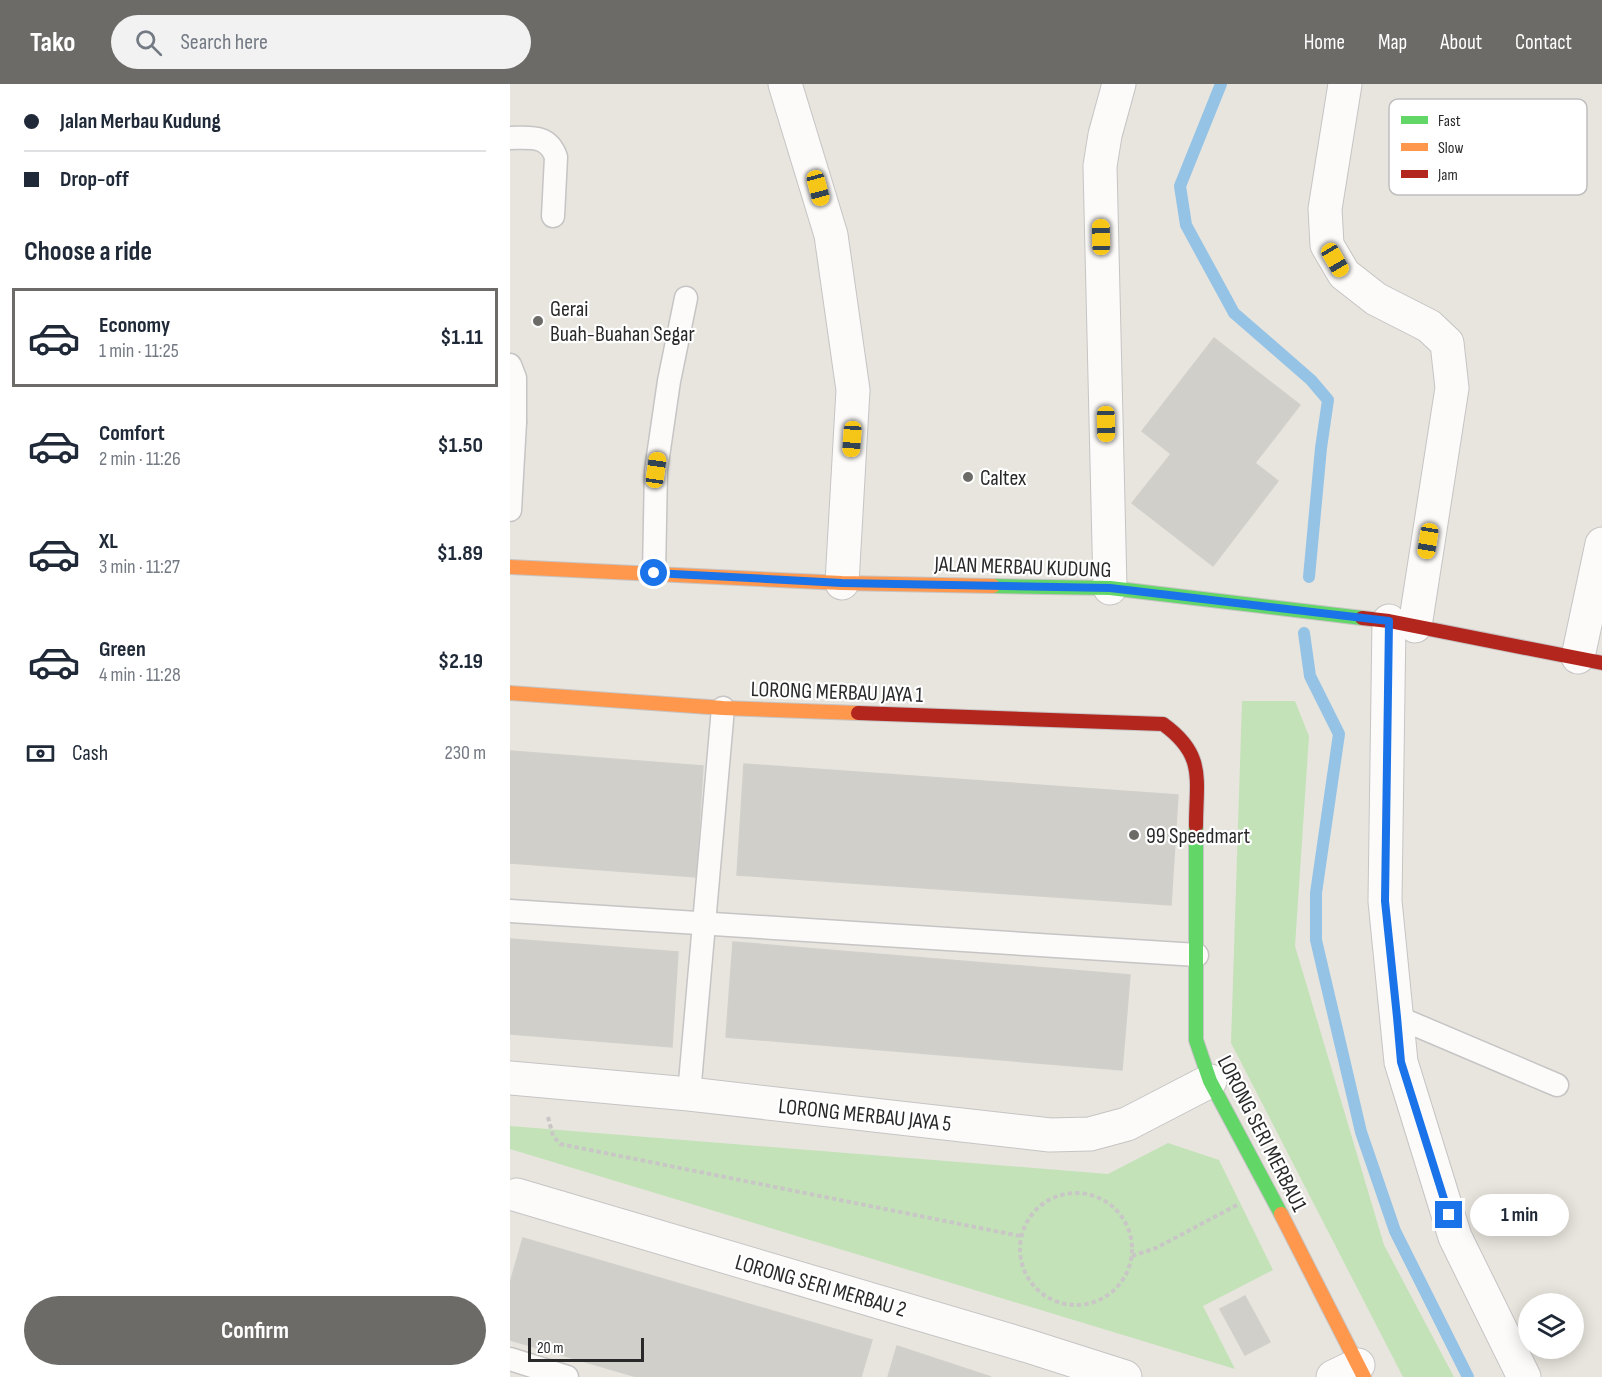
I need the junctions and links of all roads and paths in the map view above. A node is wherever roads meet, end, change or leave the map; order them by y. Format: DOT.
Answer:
graph roads {
  1 [pos="785,84"];
  2 [pos="1119,84"];
  3 [pos="1346,84"];
  4 [pos="510,138"];
  5 [pos="553,216"];
  6 [pos="686,298"];
  7 [pos="510,365"];
  8 [pos="512,422"];
  9 [pos="510,510"];
  10 [pos="1602,544"];
  11 [pos="510,567"];
  12 [pos="654,573"];
  13 [pos="842,583"];
  14 [pos="1110,588"];
  15 [pos="1402,623"];
  16 [pos="1590,660"];
  17 [pos="510,693"];
  18 [pos="723,708"];
  19 [pos="1163,724"];
  20 [pos="510,911"];
  21 [pos="704,924"];
  22 [pos="1197,955"];
  23 [pos="1397,1017"];
  24 [pos="524,1079"];
  25 [pos="1209,1081"];
  26 [pos="1557,1085"];
  27 [pos="689,1094"];
  28 [pos="1268,1189"];
  29 [pos="514,1197"];
  30 [pos="1020,1236"];
  31 [pos="1132,1256"];
  32 [pos="510,1359"];
  33 [pos="1352,1373"];
  34 [pos="567,1377"];
  35 [pos="1125,1377"];
  36 [pos="1524,1377"];
  1 -- 13 [label="street"];
  2 -- 14 [label="street"];
  3 -- 15 [label="street"];
  4 -- 5 [label="lane"];
  6 -- 12 [label="lane"];
  7 -- 8 [label="lane"];
  8 -- 9 [label="lane"];
  10 -- 16 [label="street"];
  11 -- 12 [label="street, JALAN MERBAU KUDUNG"];
  12 -- 13 [label="street, JALAN MERBAU KUDUNG"];
  13 -- 14 [label="street, JALAN MERBAU KUDUNG"];
  14 -- 15 [label="street, JALAN MERBAU KUDUNG"];
  15 -- 16 [label="street, JALAN MERBAU KUDUNG"];
  15 -- 23 [label="street"];
  17 -- 18 [label="street, LORONG MERBAU JAYA 1"];
  18 -- 19 [label="street, LORONG MERBAU JAYA 1"];
  18 -- 21 [label="lane"];
  19 -- 22 [label="street, LORONG SERI MERBAU1"];
  20 -- 21 [label="lane"];
  21 -- 22 [label="lane"];
  21 -- 27 [label="lane"];
  22 -- 25 [label="street, LORONG SERI MERBAU1"];
  23 -- 26 [label="lane"];
  23 -- 36 [label="street"];
  24 -- 27 [label="street, LORONG MERBAU JAYA 5"];
  24 -- 30 [label="path"];
  25 -- 27 [label="street, LORONG MERBAU JAYA 5"];
  25 -- 28 [label="street, LORONG SERI MERBAU1"];
  28 -- 31 [label="path"];
  28 -- 33 [label="street, LORONG SERI MERBAU1"];
  29 -- 35 [label="street, LORONG SERI MERBAU 2"];
  30 -- 31 [label="path"];
  30 -- 31 [label="path"];
  32 -- 34 [label="lane"];
}
